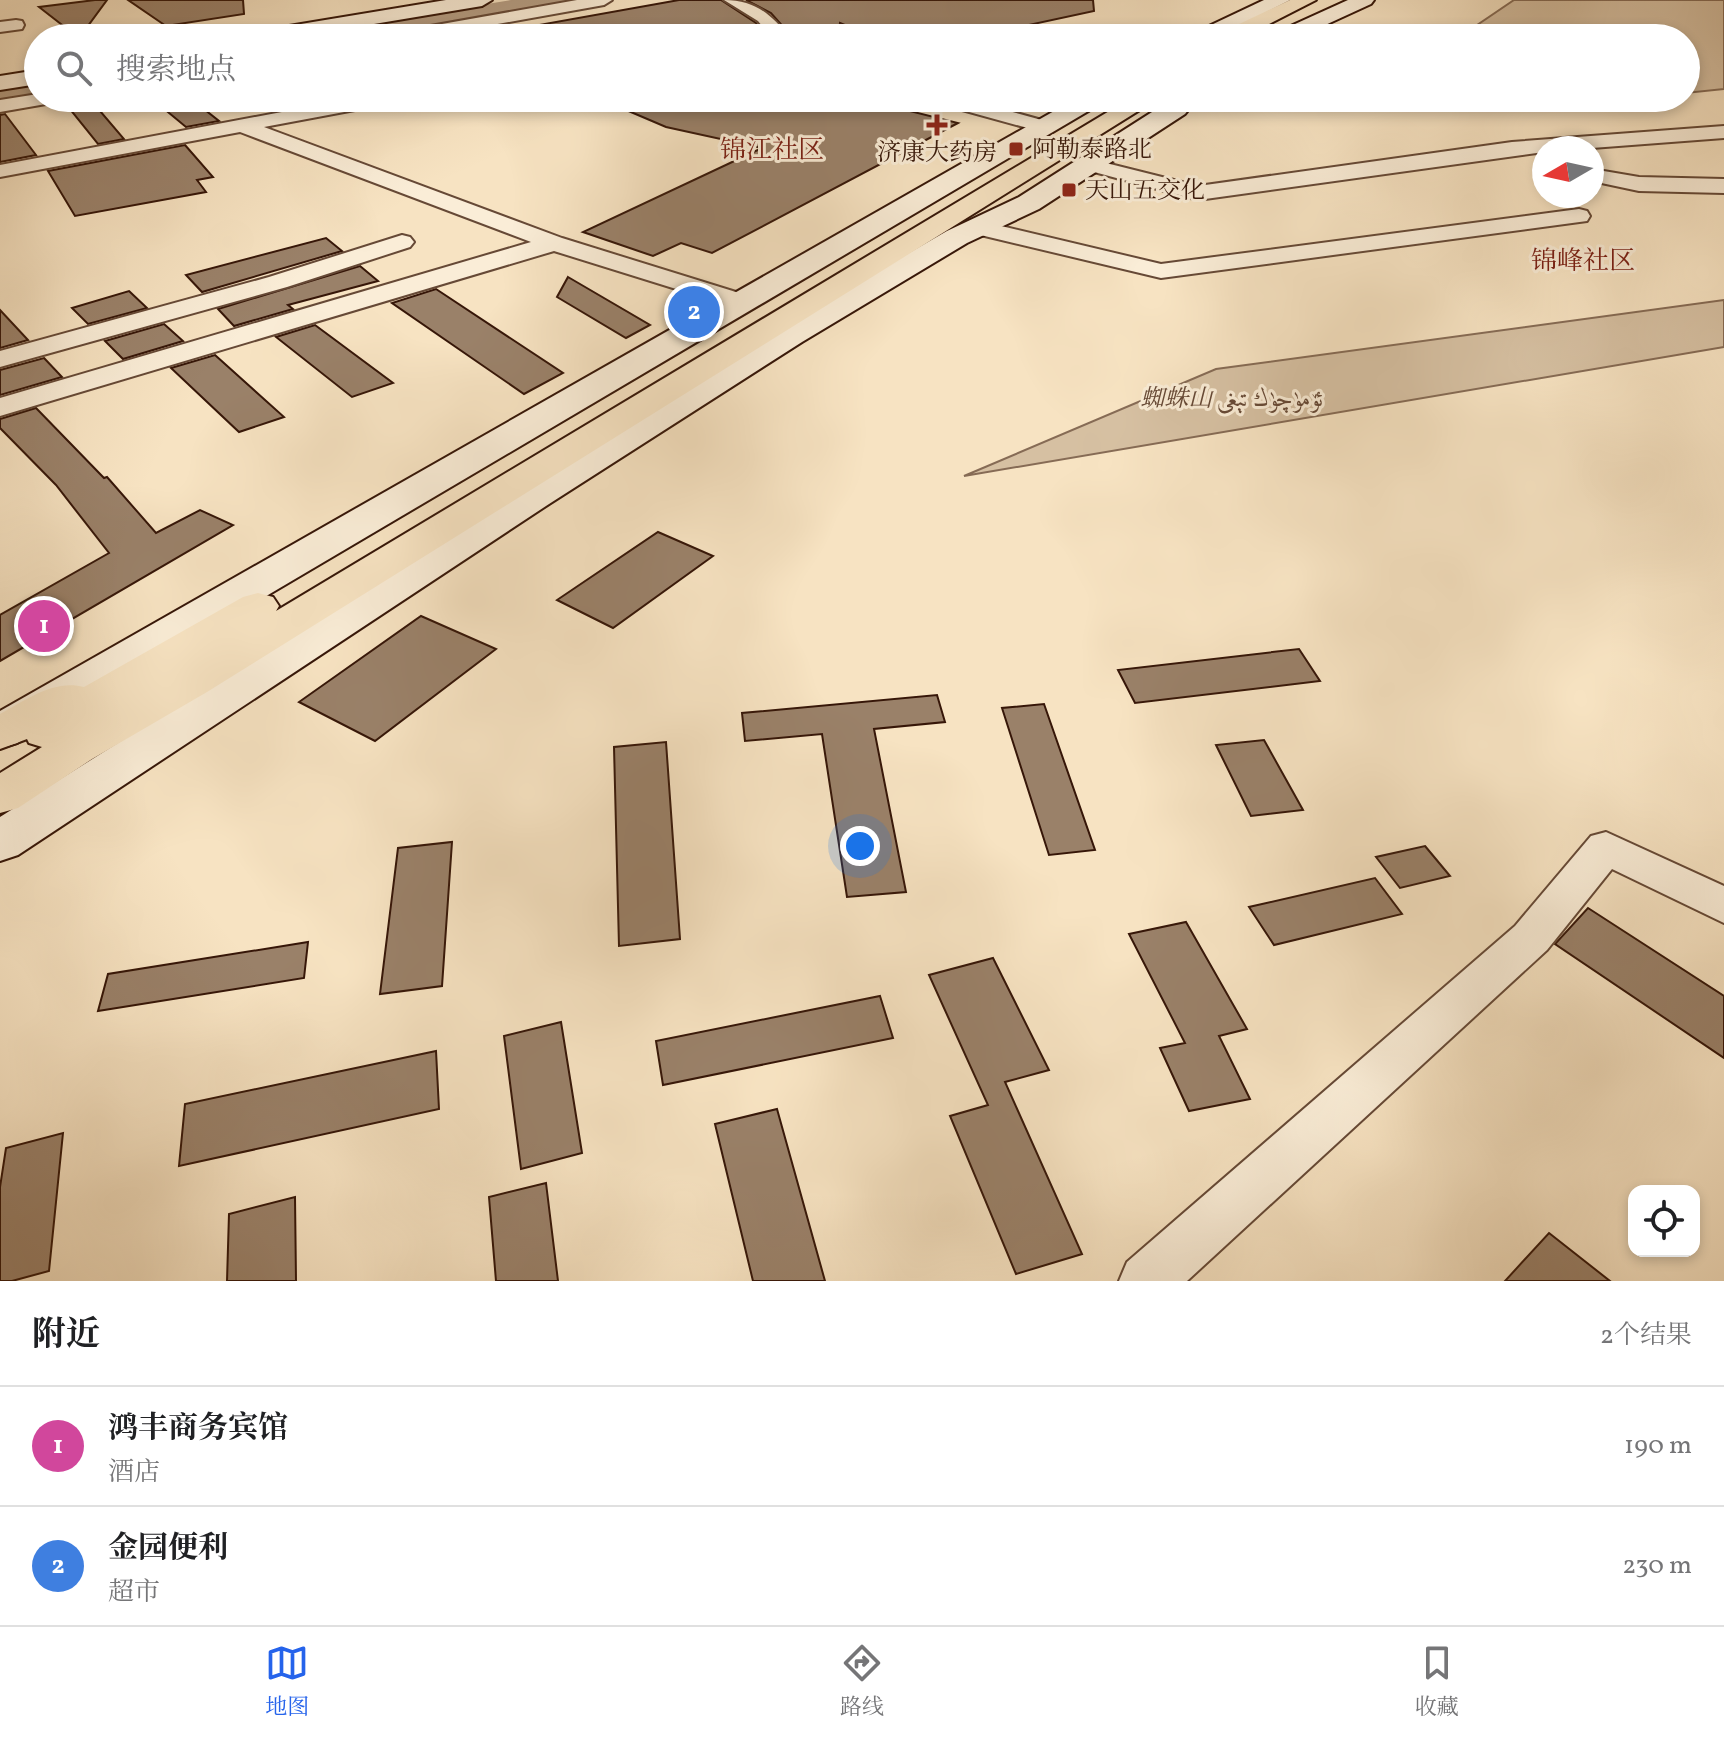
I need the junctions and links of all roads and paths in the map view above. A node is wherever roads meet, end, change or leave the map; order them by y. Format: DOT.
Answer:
graph roads {
  1 [pos="482,0"];
  2 [pos="503,0"];
  3 [pos="604,0"];
  4 [pos="732,0"];
  5 [pos="1280,0"];
  6 [pos="1320,0"];
  7 [pos="1364,0"];
  8 [pos="337,24"];
  9 [pos="357,24"];
  10 [pos="469,24"];
  11 [pos="769,24"];
  12 [pos="1229,24"];
  13 [pos="1260,24"];
  14 [pos="1277,24"];
  15 [pos="1311,24"];
  16 [pos="24,77"];
  17 [pos="0,81"];
  18 [pos="24,102"];
  19 [pos="0,106"];
  20 [pos="315,112"];
  21 [pos="991,112"];
  22 [pos="1068,112"];
  23 [pos="1095,112"];
  24 [pos="1124,112"];
  25 [pos="1172,112"];
  26 [pos="243,126"];
  27 [pos="1042,126"];
  28 [pos="1724,132"];
  29 [pos="1512,148"];
  30 [pos="1532,157"];
  31 [pos="1090,165"];
  32 [pos="0,171"];
  33 [pos="1604,177"];
  34 [pos="1724,182"];
  35 [pos="1579,216"];
  36 [pos="976,227"];
  37 [pos="402,242"];
  38 [pos="554,243"];
  39 [pos="743,302"];
  40 [pos="0,359"];
  41 [pos="0,407"];
  42 [pos="273,598"];
  43 [pos="191,682"];
  44 [pos="0,732"];
  45 [pos="0,762"];
  46 [pos="0,796"];
  47 [pos="0,824"];
  48 [pos="0,842"];
  49 [pos="1724,906"];
  50 [pos="1147,1281"];
  1 -- 8 [label="main road"];
  2 -- 9 [label="main road"];
  3 -- 10 [label="street"];
  4 -- 11 [label="street"];
  5 -- 12 [label="main road"];
  6 -- 13 [label="highway"];
  6 -- 14 [label="highway"];
  7 -- 15 [label="main road"];
  16 -- 17 [label="main road"];
  18 -- 19 [label="street"];
  20 -- 26 [label="street"];
  21 -- 27 [label="street"];
  22 -- 27 [label="main road"];
  23 -- 42 [label="highway"];
  24 -- 43 [label="highway"];
  25 -- 31 [label="main road"];
  26 -- 32 [label="street"];
  26 -- 38 [label="street"];
  27 -- 39 [label="main road"];
  28 -- 29 [label="street"];
  29 -- 30 [label="street"];
  29 -- 31 [label="street"];
  31 -- 36 [label="main road"];
  33 -- 34 [label="street"];
  35 -- 36 [label="street"];
  36 -- 48 [label="main road"];
  37 -- 40 [label="street"];
  38 -- 39 [label="street"];
  38 -- 41 [label="street"];
  39 -- 44 [label="main road"];
  42 -- 44 [label="highway"];
  42 -- 45 [label="highway"];
  43 -- 46 [label="highway"];
  43 -- 47 [label="highway"];
  49 -- 50 [label="street"];
}
